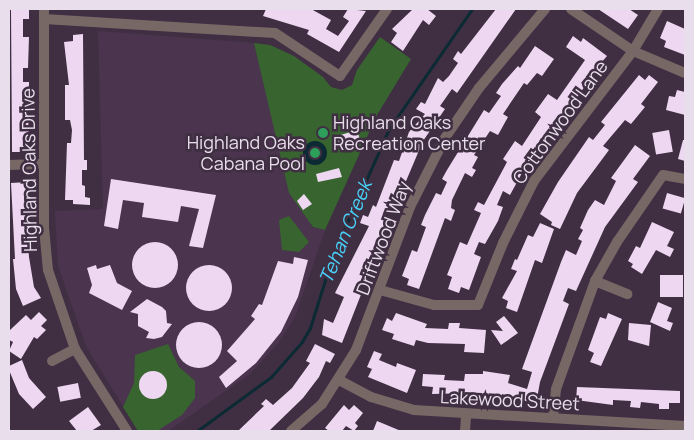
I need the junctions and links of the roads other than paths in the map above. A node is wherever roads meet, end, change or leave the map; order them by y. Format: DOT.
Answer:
graph roads {
  1 [pos="387,9"];
  2 [pos="545,9"];
  3 [pos="572,9"];
  4 [pos="658,9"];
  5 [pos="44,14"];
  6 [pos="632,51"];
  7 [pos="685,72"];
  8 [pos="44,164"];
  9 [pos="9,165"];
  10 [pos="685,179"];
  11 [pos="595,281"];
  12 [pos="380,290"];
  13 [pos="627,294"];
  14 [pos="75,349"];
  15 [pos="52,361"];
  16 [pos="339,380"];
  17 [pos="466,415"];
  18 [pos="553,418"];
  19 [pos="685,426"];
  20 [pos="624,427"];
  21 [pos="127,431"];
  22 [pos="291,431"];
  23 [pos="465,431"];
  1 -- 5 [label="street"];
  2 -- 12 [label="street, Driftwood Way"];
  3 -- 6 [label="street"];
  4 -- 6 [label="street, Cottonwood Lane"];
  5 -- 8 [label="street, Highland Oaks Drive"];
  6 -- 7 [label="street"];
  6 -- 12 [label="street, Cottonwood Lane"];
  8 -- 9 [label="street"];
  8 -- 14 [label="street, Highland Oaks Drive"];
  10 -- 11 [label="street"];
  11 -- 13 [label="street"];
  11 -- 18 [label="street"];
  12 -- 16 [label="street, Driftwood Way"];
  14 -- 15 [label="street"];
  14 -- 21 [label="street, Highland Oaks Drive"];
  16 -- 17 [label="street, Lakewood Street"];
  16 -- 22 [label="street, Driftwood Way"];
  17 -- 18 [label="street, Lakewood Street"];
  17 -- 23 [label="street"];
  18 -- 20 [label="street, Lakewood Street"];
  19 -- 20 [label="street, Lakewood Street"];
}
